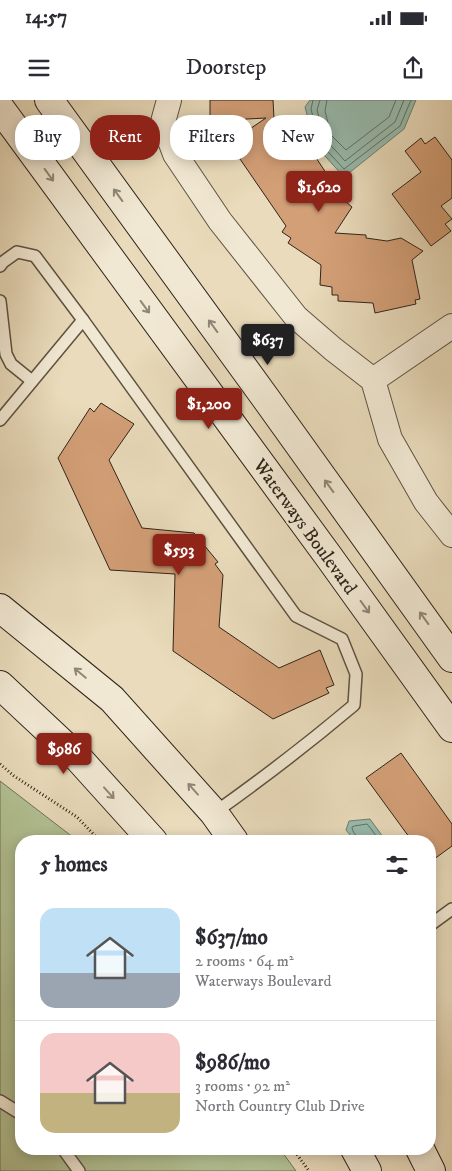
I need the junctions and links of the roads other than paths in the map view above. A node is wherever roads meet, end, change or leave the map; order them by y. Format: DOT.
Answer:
graph roads {
  1 [pos="49,100"];
  2 [pos="0,108"];
  3 [pos="166,111"];
  4 [pos="0,266"];
  5 [pos="0,301"];
  6 [pos="83,320"];
  7 [pos="452,326"];
  8 [pos="373,380"];
  9 [pos="32,381"];
  10 [pos="0,420"];
  11 [pos="452,536"];
  12 [pos="0,608"];
  13 [pos="452,658"];
  14 [pos="0,685"];
  15 [pos="452,728"];
  16 [pos="214,813"];
  17 [pos="148,835"];
  18 [pos="230,835"];
  19 [pos="452,908"];
  20 [pos="436,920"];
  21 [pos="0,1101"];
  22 [pos="15,1110"];
  23 [pos="67,1155"];
  24 [pos="358,1155"];
  25 [pos="423,1155"];
  26 [pos="79,1171"];
  27 [pos="367,1171"];
  28 [pos="432,1171"];
  13 -- 1 [label="street, one-way"];
  2 -- 15 [label="street, Waterways Boulevard, one-way"];
  3 -- 8 [label="street"];
  4 -- 6 [label="lane"];
  5 -- 9 [label="lane"];
  6 -- 9 [label="lane"];
  6 -- 16 [label="lane"];
  7 -- 8 [label="street"];
  8 -- 11 [label="street"];
  9 -- 10 [label="lane"];
  16 -- 12 [label="street, one-way"];
  14 -- 17 [label="street, one-way"];
  16 -- 18 [label="street"];
  19 -- 20 [label="lane"];
  21 -- 22 [label="lane"];
  23 -- 26 [label="lane"];
  24 -- 27 [label="street"];
  25 -- 28 [label="street"];
}
